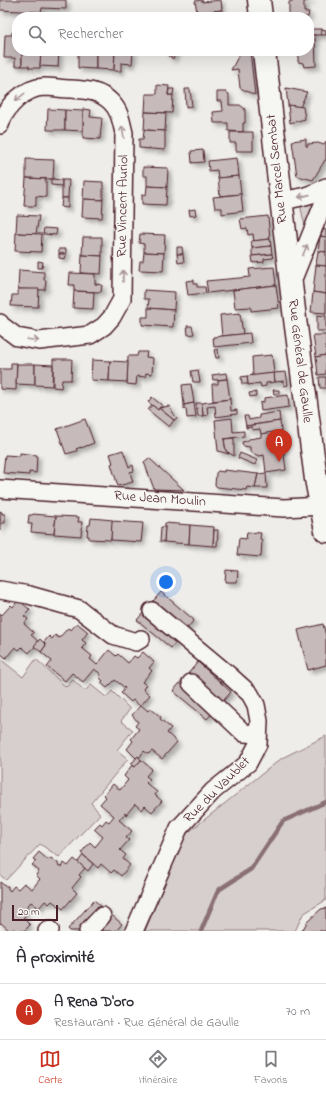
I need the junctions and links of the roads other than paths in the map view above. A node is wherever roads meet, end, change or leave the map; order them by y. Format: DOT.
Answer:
graph roads {
  1 [pos="259,0"];
  2 [pos="260,12"];
  3 [pos="265,56"];
  4 [pos="0,125"];
  5 [pos="326,187"];
  6 [pos="326,197"];
  7 [pos="281,201"];
  8 [pos="291,286"];
  9 [pos="0,323"];
  10 [pos="0,489"];
  11 [pos="323,506"];
  12 [pos="326,531"];
  13 [pos="0,590"];
  14 [pos="152,611"];
  15 [pos="185,631"];
  16 [pos="141,639"];
  17 [pos="211,660"];
  18 [pos="192,683"];
  19 [pos="222,702"];
  20 [pos="258,734"];
  21 [pos="102,916"];
  22 [pos="88,931"];
  23 [pos="134,931"];
  1 -- 2 [label="main road"];
  3 -- 7 [label="main road, Rue Marcel Sembat"];
  9 -- 4 [label="street, Rue Vincent Auriol, one-way"];
  5 -- 7 [label="street, one-way"];
  8 -- 6 [label="street, one-way"];
  7 -- 8 [label="main road, Rue Marcel Sembat"];
  8 -- 11 [label="main road, Rue Général de Gaulle"];
  10 -- 11 [label="street, Rue Jean Moulin"];
  11 -- 12 [label="main road, Rue Général de Gaulle"];
  13 -- 16 [label="street"];
  14 -- 17 [label="street"];
  15 -- 17 [label="street"];
  17 -- 20 [label="street, Rue du Vaublet"];
  18 -- 20 [label="street"];
  19 -- 20 [label="street"];
  20 -- 23 [label="street, Rue du Vaublet"];
  21 -- 22 [label="street"];
}
